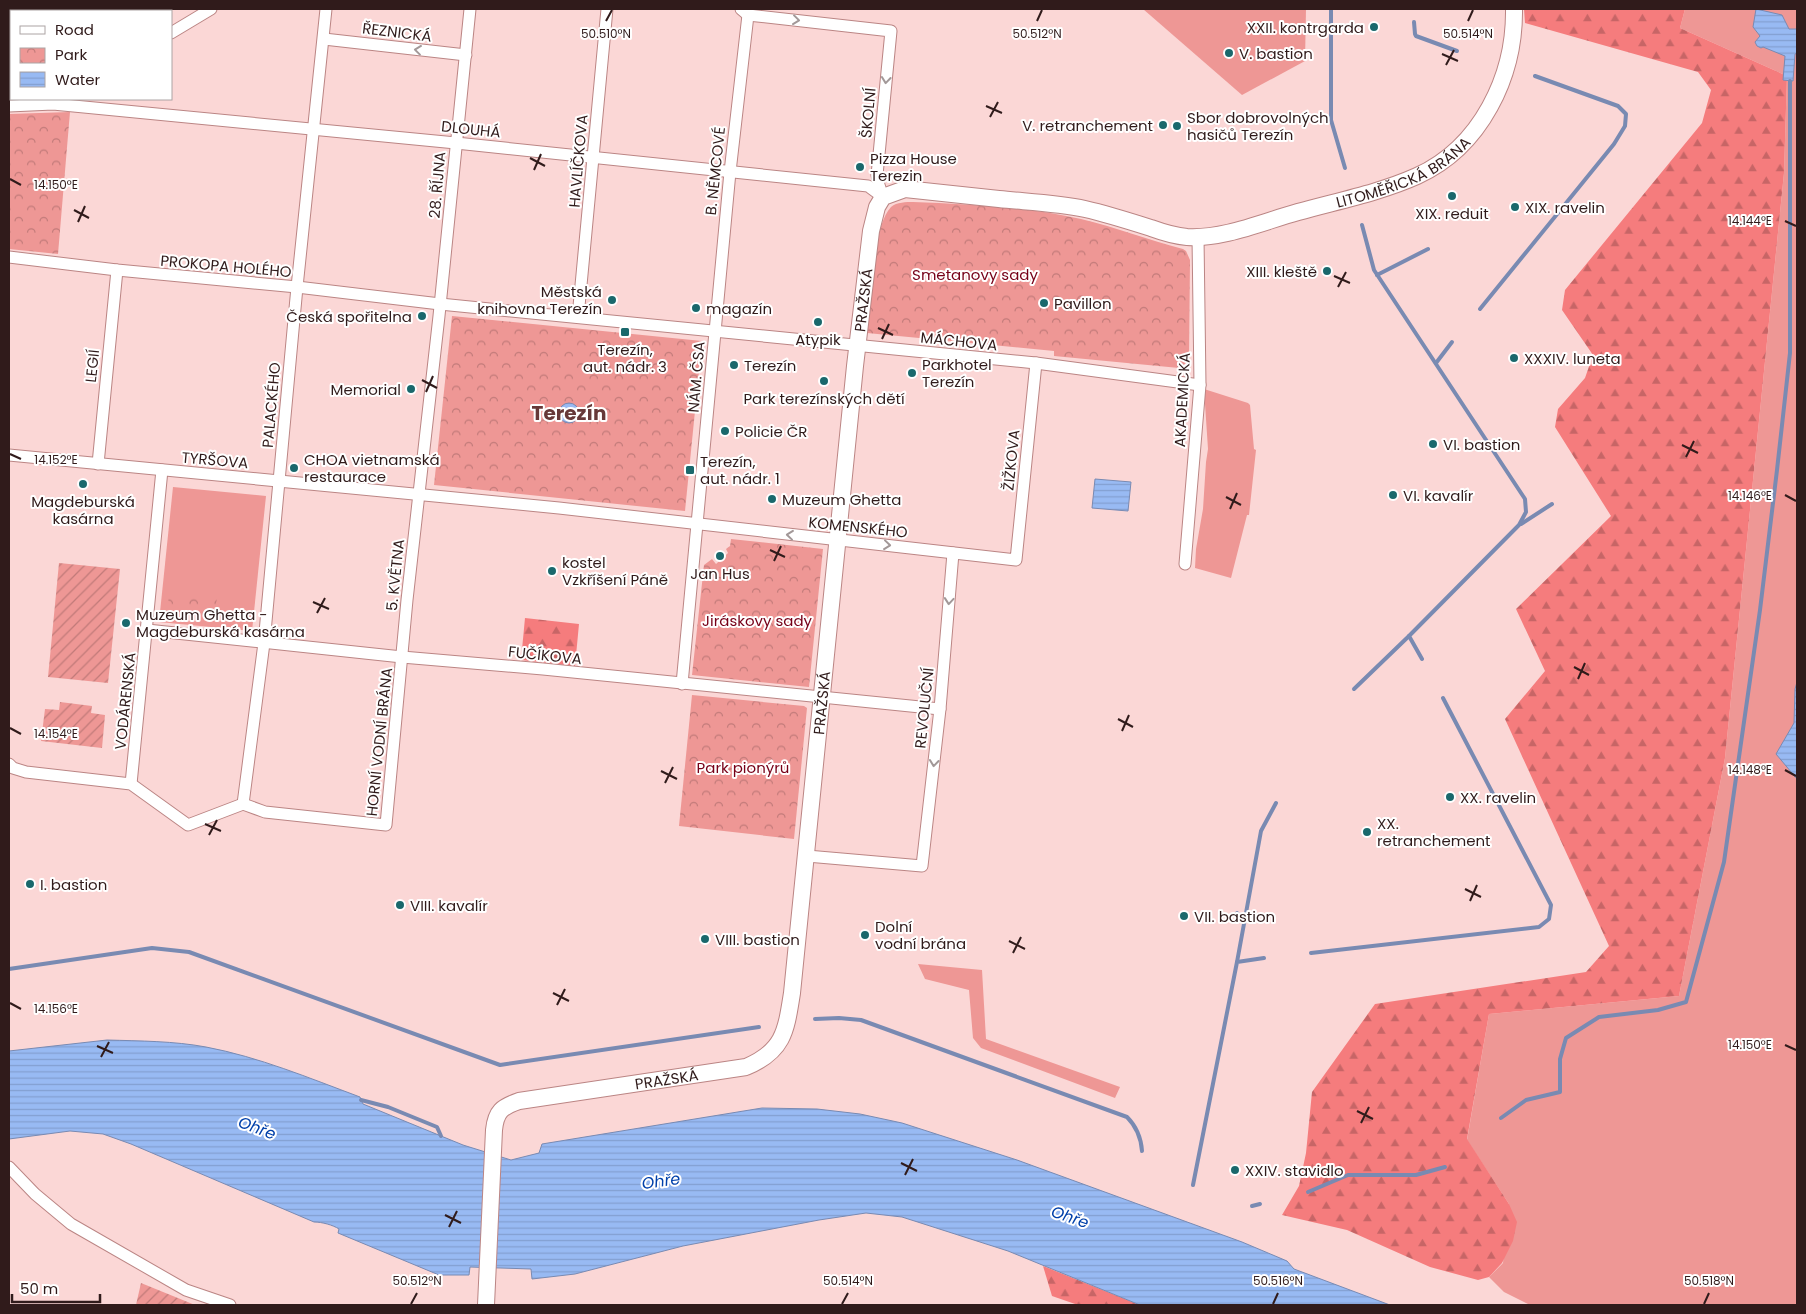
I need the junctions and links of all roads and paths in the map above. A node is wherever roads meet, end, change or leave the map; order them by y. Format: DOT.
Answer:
graph roads {
  1 [pos="211,9"];
  2 [pos="326,9"];
  3 [pos="470,9"];
  4 [pos="607,9"];
  5 [pos="1514,9"];
  6 [pos="744,12"];
  7 [pos="172,31"];
  8 [pos="324,39"];
  9 [pos="466,55"];
  10 [pos="57,101"];
  11 [pos="9,106"];
  12 [pos="315,129"];
  13 [pos="456,143"];
  14 [pos="593,157"];
  15 [pos="730,172"];
  16 [pos="884,197"];
  17 [pos="1198,237"];
  18 [pos="9,257"];
  19 [pos="117,270"];
  20 [pos="297,287"];
  21 [pos="440,304"];
  22 [pos="578,317"];
  23 [pos="715,332"];
  24 [pos="858,346"];
  25 [pos="1036,363"];
  26 [pos="1200,385"];
  27 [pos="9,456"];
  28 [pos="98,464"];
  29 [pos="162,470"];
  30 [pos="279,481"];
  31 [pos="419,496"];
  32 [pos="696,524"];
  33 [pos="838,540"];
  34 [pos="954,553"];
  35 [pos="1016,560"];
  36 [pos="1185,564"];
  37 [pos="147,630"];
  38 [pos="264,643"];
  39 [pos="402,657"];
  40 [pos="682,684"];
  41 [pos="823,698"];
  42 [pos="940,709"];
  43 [pos="9,764"];
  44 [pos="131,784"];
  45 [pos="243,804"];
  46 [pos="806,856"];
  47 [pos="9,1167"];
  48 [pos="230,1305"];
  49 [pos="486,1305"];
  1 -- 7 [label="street"];
  2 -- 8 [label="street, PALACKÉHO"];
  3 -- 9 [label="street, 28. ŘÍJNA"];
  4 -- 14 [label="street, HAVLÍČKOVA"];
  5 -- 17 [label="main road, LITOMĚŘICKÁ BRÁNA"];
  6 -- 15 [label="street, B. NĚMCOVÉ"];
  6 -- 16 [label="street, ŠKOLNÍ, one-way"];
  9 -- 8 [label="street, ŘEZNICKÁ, one-way"];
  8 -- 12 [label="street, PALACKÉHO"];
  9 -- 13 [label="street, 28. ŘÍJNA"];
  10 -- 11 [label="street, DLOUHÁ"];
  10 -- 12 [label="street, DLOUHÁ"];
  12 -- 13 [label="street, DLOUHÁ"];
  12 -- 20 [label="street, PALACKÉHO"];
  13 -- 14 [label="street, DLOUHÁ"];
  13 -- 21 [label="street, 28. ŘÍJNA"];
  14 -- 15 [label="street, DLOUHÁ"];
  14 -- 22 [label="street, HAVLÍČKOVA"];
  15 -- 16 [label="street, DLOUHÁ"];
  15 -- 23 [label="street, B. NĚMCOVÉ"];
  16 -- 17 [label="main road"];
  16 -- 24 [label="main road, PRAŽSKÁ"];
  17 -- 26 [label="street, AKADEMICKÁ"];
  18 -- 19 [label="street, PROKOPA HOLÉHO"];
  19 -- 20 [label="street, PROKOPA HOLÉHO"];
  19 -- 28 [label="street, LEGIÍ"];
  20 -- 21 [label="street, PROKOPA HOLÉHO"];
  20 -- 30 [label="street, PALACKÉHO"];
  21 -- 22 [label="street, NÁM. ČSA"];
  21 -- 31 [label="street"];
  22 -- 23 [label="street, NÁM. ČSA"];
  23 -- 24 [label="street, MÁCHOVA"];
  23 -- 32 [label="street, NÁM. ČSA"];
  24 -- 25 [label="street, MÁCHOVA"];
  24 -- 33 [label="main road, PRAŽSKÁ"];
  25 -- 26 [label="street, MÁCHOVA"];
  25 -- 35 [label="street, ŽIŽKOVA"];
  26 -- 36 [label="street, AKADEMICKÁ"];
  27 -- 28 [label="street, TYRŠOVA"];
  28 -- 29 [label="street, TYRŠOVA"];
  29 -- 30 [label="street, TYRŠOVA"];
  29 -- 37 [label="street, VODÁRENSKÁ"];
  30 -- 31 [label="street, TYRŠOVA"];
  30 -- 38 [label="street, PALACKÉHO"];
  31 -- 32 [label="street"];
  31 -- 39 [label="street, 5. KVĚTNA"];
  33 -- 32 [label="street, KOMENSKÉHO, one-way"];
  32 -- 40 [label="street, NÁM. ČSA"];
  33 -- 34 [label="street, KOMENSKÉHO, one-way"];
  33 -- 41 [label="main road, PRAŽSKÁ"];
  34 -- 35 [label="street, KOMENSKÉHO"];
  34 -- 42 [label="street, REVOLUČNÍ, one-way"];
  37 -- 38 [label="street, FUČÍKOVA"];
  37 -- 44 [label="street, VODÁRENSKÁ"];
  38 -- 39 [label="street, FUČÍKOVA"];
  38 -- 45 [label="street, PALACKÉHO"];
  39 -- 40 [label="street, FUČÍKOVA"];
  39 -- 45 [label="street, HORNÍ VODNÍ BRÁNA"];
  40 -- 41 [label="street, FUČÍKOVA"];
  41 -- 42 [label="street, FUČÍKOVA"];
  41 -- 46 [label="main road, PRAŽSKÁ"];
  42 -- 46 [label="street, REVOLUČNÍ, one-way"];
  43 -- 44 [label="street"];
  44 -- 45 [label="street"];
  46 -- 49 [label="main road, PRAŽSKÁ"];
  47 -- 48 [label="street"];
}
